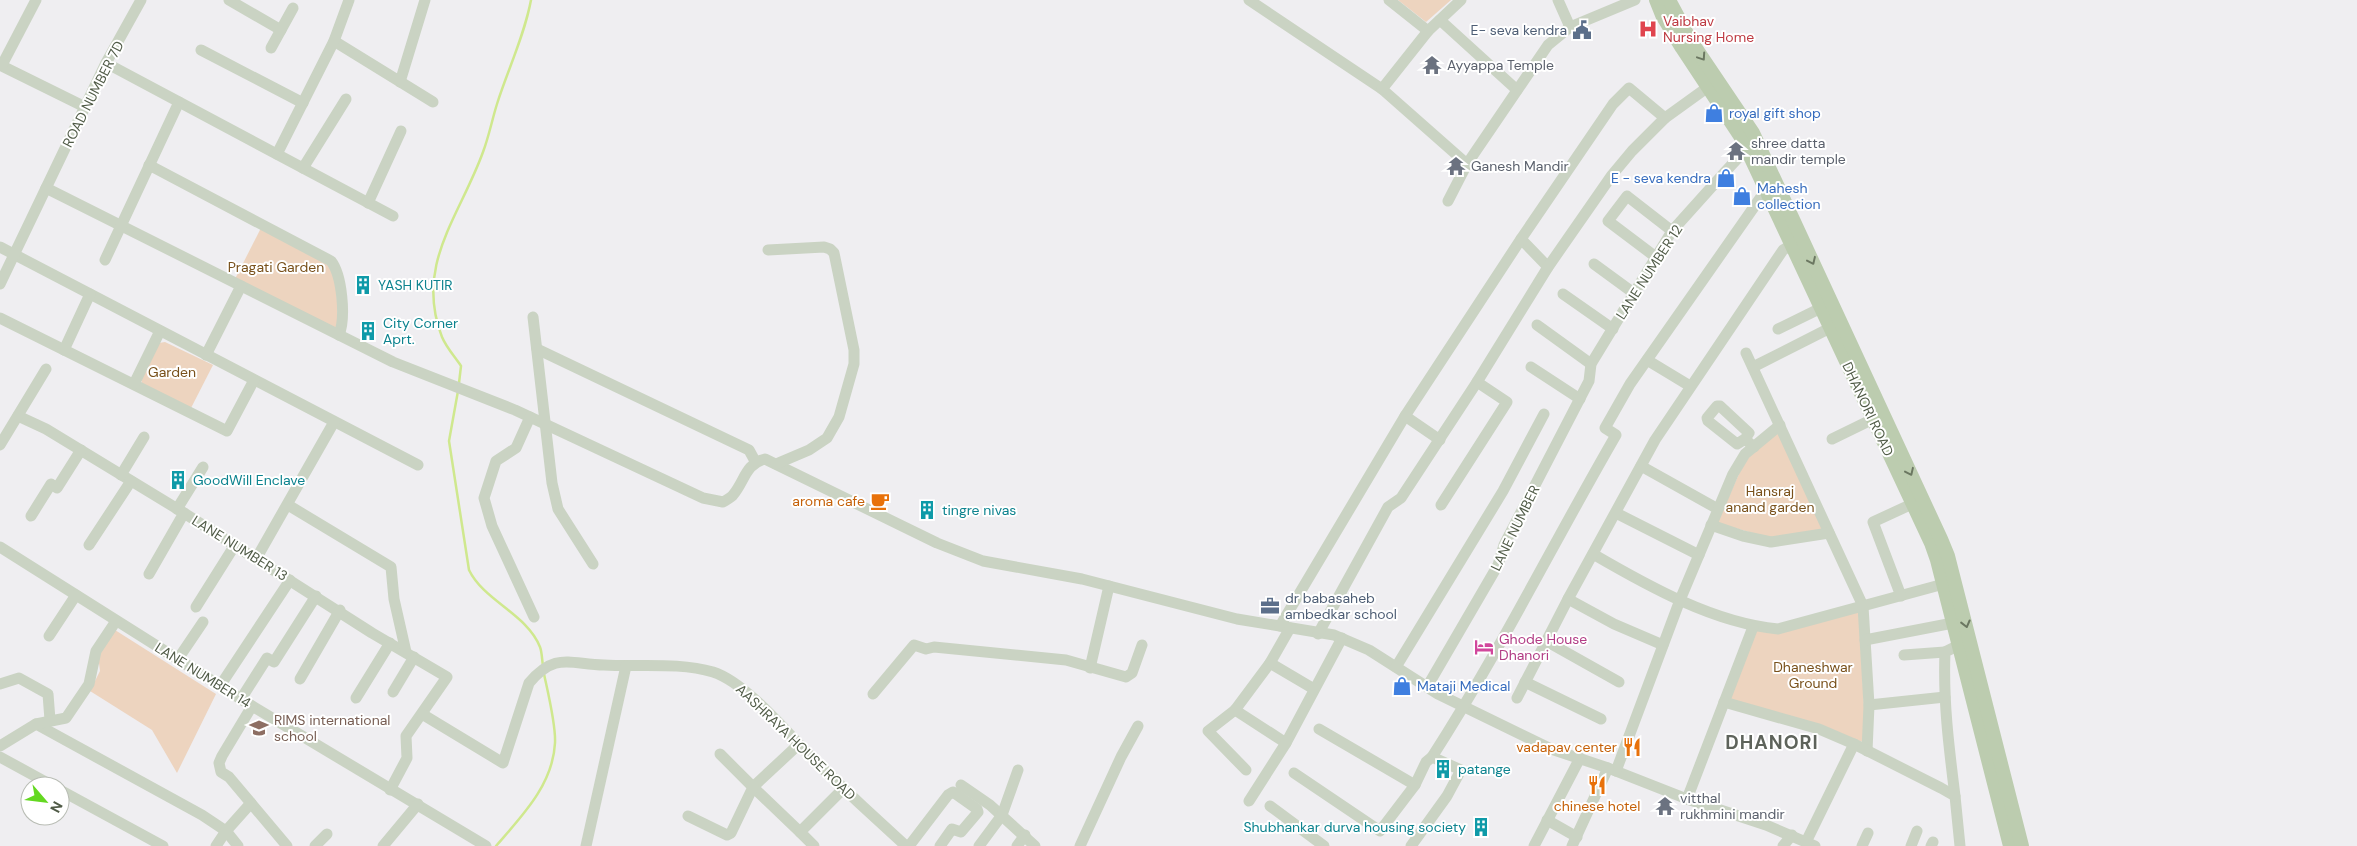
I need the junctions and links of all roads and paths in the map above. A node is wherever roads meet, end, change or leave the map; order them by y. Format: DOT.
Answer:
graph roads {
  1 [pos="36,0"];
  2 [pos="141,0"];
  3 [pos="229,0"];
  4 [pos="349,0"];
  5 [pos="424,0"];
  6 [pos="1249,0"];
  7 [pos="1388,0"];
  8 [pos="1461,0"];
  9 [pos="1559,0"];
  10 [pos="1635,0"];
  11 [pos="1656,0"];
  12 [pos="1669,0"];
  13 [pos="293,8"];
  14 [pos="1440,20"];
  15 [pos="1570,27"];
  16 [pos="281,30"];
  17 [pos="1428,31"];
  18 [pos="334,41"];
  19 [pos="271,48"];
  20 [pos="201,50"];
  21 [pos="106,63"];
  22 [pos="1,65"];
  23 [pos="400,82"];
  24 [pos="1712,82"];
  25 [pos="1382,89"];
  26 [pos="1517,90"];
  27 [pos="346,99"];
  28 [pos="179,102"];
  29 [pos="433,102"];
  30 [pos="303,103"];
  31 [pos="85,107"];
  32 [pos="1665,118"];
  33 [pos="402,131"];
  34 [pos="1752,148"];
  35 [pos="276,154"];
  36 [pos="1467,164"];
  37 [pos="149,165"];
  38 [pos="303,168"];
  39 [pos="46,188"];
  40 [pos="1772,191"];
  41 [pos="1448,201"];
  42 [pos="368,203"];
  43 [pos="393,216"];
  44 [pos="121,226"];
  45 [pos="1672,232"];
  46 [pos="1521,239"];
  47 [pos="1796,242"];
  48 [pos="0,247"];
  49 [pos="768,250"];
  50 [pos="14,255"];
  51 [pos="1657,258"];
  52 [pos="105,260"];
  53 [pos="1594,264"];
  54 [pos="1548,267"];
  55 [pos="0,284"];
  56 [pos="241,286"];
  57 [pos="90,294"];
  58 [pos="1563,294"];
  59 [pos="1634,294"];
  60 [pos="1821,308"];
  61 [pos="534,317"];
  62 [pos="0,318"];
  63 [pos="1537,324"];
  64 [pos="1830,328"];
  65 [pos="1613,329"];
  66 [pos="1778,329"];
  67 [pos="160,331"];
  68 [pos="339,335"];
  69 [pos="1843,341"];
  70 [pos="537,349"];
  71 [pos="64,350"];
  72 [pos="1746,353"];
  73 [pos="206,355"];
  74 [pos="1647,360"];
  75 [pos="1591,364"];
  76 [pos="1753,367"];
  77 [pos="1531,368"];
  78 [pos="46,369"];
  79 [pos="254,380"];
  80 [pos="1477,382"];
  81 [pos="134,384"];
  82 [pos="1690,386"];
  83 [pos="1580,399"];
  84 [pos="1544,414"];
  85 [pos="18,416"];
  86 [pos="1405,416"];
  87 [pos="530,417"];
  88 [pos="1873,419"];
  89 [pos="334,422"];
  90 [pos="545,424"];
  91 [pos="1780,425"];
  92 [pos="144,437"];
  93 [pos="1832,439"];
  94 [pos="2,440"];
  95 [pos="1440,440"];
  96 [pos="81,450"];
  97 [pos="755,461"];
  98 [pos="776,464"];
  99 [pos="418,465"];
  100 [pos="1641,466"];
  101 [pos="204,467"];
  102 [pos="121,475"];
  103 [pos="131,481"];
  104 [pos="1912,504"];
  105 [pos="288,505"];
  106 [pos="1441,505"];
  107 [pos="1718,509"];
  108 [pos="181,511"];
  109 [pos="1616,513"];
  110 [pos="31,516"];
  111 [pos="1711,525"];
  112 [pos="1829,533"];
  113 [pos="89,545"];
  114 [pos="235,546"];
  115 [pos="0,547"];
  116 [pos="1593,554"];
  117 [pos="1699,555"];
  118 [pos="256,559"];
  119 [pos="593,564"];
  120 [pos="149,574"];
  121 [pos="290,580"];
  122 [pos="1949,582"];
  123 [pos="1109,586"];
  124 [pos="76,595"];
  125 [pos="316,596"];
  126 [pos="1901,596"];
  127 [pos="1568,599"];
  128 [pos="1680,600"];
  129 [pos="1863,606"];
  130 [pos="196,607"];
  131 [pos="340,610"];
  132 [pos="534,617"];
  133 [pos="116,621"];
  134 [pos="203,622"];
  135 [pos="1953,623"];
  136 [pos="1753,626"];
  137 [pos="1285,627"];
  138 [pos="1318,634"];
  139 [pos="49,636"];
  140 [pos="1342,638"];
  141 [pos="1865,640"];
  142 [pos="1546,641"];
  143 [pos="390,643"];
  144 [pos="1142,645"];
  145 [pos="1663,645"];
  146 [pos="1959,645"];
  147 [pos="1945,652"];
  148 [pos="410,654"];
  149 [pos="1904,655"];
  150 [pos="178,659"];
  151 [pos="1270,663"];
  152 [pos="626,666"];
  153 [pos="1396,667"];
  154 [pos="1090,668"];
  155 [pos="300,679"];
  156 [pos="1525,682"];
  157 [pos="1619,682"];
  158 [pos="0,684"];
  159 [pos="220,686"];
  160 [pos="1427,687"];
  161 [pos="1314,690"];
  162 [pos="393,692"];
  163 [pos="873,694"];
  164 [pos="356,698"];
  165 [pos="1517,698"];
  166 [pos="1945,698"];
  167 [pos="241,699"];
  168 [pos="1724,702"];
  169 [pos="1869,705"];
  170 [pos="252,706"];
  171 [pos="1464,708"];
  172 [pos="1235,710"];
  173 [pos="422,714"];
  174 [pos="1601,719"];
  175 [pos="50,720"];
  176 [pos="36,724"];
  177 [pos="1138,726"];
  178 [pos="1319,729"];
  179 [pos="1286,743"];
  180 [pos="798,744"];
  181 [pos="1854,744"];
  182 [pos="0,746"];
  183 [pos="1867,750"];
  184 [pos="720,754"];
  185 [pos="1993,755"];
  186 [pos="0,757"];
  187 [pos="1432,757"];
  188 [pos="1580,758"];
  189 [pos="1612,769"];
  190 [pos="1018,770"];
  191 [pos="1246,770"];
  192 [pos="1294,773"];
  193 [pos="35,776"];
  194 [pos="961,785"];
  195 [pos="1415,785"];
  196 [pos="753,787"];
  197 [pos="843,789"];
  198 [pos="390,790"];
  199 [pos="70,795"];
  200 [pos="1955,796"];
  201 [pos="1688,799"];
  202 [pos="1249,801"];
  203 [pos="251,803"];
  204 [pos="418,804"];
  205 [pos="1270,806"];
  206 [pos="1002,815"];
  207 [pos="688,816"];
  208 [pos="1547,820"];
  209 [pos="226,831"];
  210 [pos="1917,831"];
  211 [pos="800,832"];
  212 [pos="1868,833"];
  213 [pos="327,834"];
  214 [pos="1025,835"];
  215 [pos="1792,835"];
  216 [pos="1575,841"];
  217 [pos="1316,844"];
  218 [pos="1811,844"];
  219 [pos="484,845"];
  220 [pos="163,846"];
  221 [pos="216,846"];
  222 [pos="238,846"];
  223 [pos="287,846"];
  224 [pos="315,846"];
  225 [pos="384,846"];
  226 [pos="586,846"];
  227 [pos="814,846"];
  228 [pos="908,846"];
  229 [pos="940,846"];
  230 [pos="979,846"];
  231 [pos="1017,846"];
  232 [pos="1035,846"];
  233 [pos="1080,846"];
  234 [pos="1411,846"];
  235 [pos="1534,846"];
  236 [pos="1783,846"];
  237 [pos="1862,846"];
  238 [pos="1911,846"];
  239 [pos="1960,846"];
  240 [pos="2010,846"];
  241 [pos="2022,846"];
  1 -- 22 [label="street"];
  2 -- 21 [label="street, ROAD NUMBER 7D"];
  3 -- 16 [label="street"];
  4 -- 18 [label="street"];
  5 -- 23 [label="street"];
  6 -- 25 [label="street"];
  7 -- 17 [label="street"];
  8 -- 14 [label="street"];
  9 -- 15 [label="street"];
  10 -- 15 [label="street"];
  11 -- 24 [label="main road, DHANORI ROAD"];
  12 -- 24 [label="main road, DHANORI ROAD, one-way"];
  13 -- 16 [label="street"];
  14 -- 17 [label="street"];
  14 -- 26 [label="street"];
  15 -- 26 [label="street"];
  16 -- 19 [label="street"];
  17 -- 25 [label="street"];
  18 -- 23 [label="street"];
  18 -- 30 [label="street"];
  20 -- 30 [label="street"];
  21 -- 28 [label="street"];
  21 -- 31 [label="street, ROAD NUMBER 7D"];
  22 -- 31 [label="street"];
  23 -- 29 [label="street"];
  24 -- 32 [label="street"];
  24 -- 34 [label="main road, DHANORI ROAD"];
  25 -- 36 [label="street"];
  26 -- 36 [label="street"];
  27 -- 38 [label="street"];
  28 -- 35 [label="street"];
  28 -- 37 [label="street"];
  30 -- 35 [label="street"];
  31 -- 39 [label="street, ROAD NUMBER 7D"];
  32 -- 46 [label="street"];
  32 -- 54 [label="street"];
  33 -- 42 [label="street"];
  34 -- 40 [label="main road, DHANORI ROAD"];
  34 -- 45 [label="street, LANE NUMBER 12"];
  35 -- 38 [label="street"];
  36 -- 41 [label="street"];
  37 -- 44 [label="street"];
  37 -- 68 [label="street"];
  38 -- 42 [label="street"];
  39 -- 44 [label="street"];
  39 -- 50 [label="street, ROAD NUMBER 7D"];
  40 -- 47 [label="main road, DHANORI ROAD"];
  40 -- 74 [label="street"];
  42 -- 43 [label="street"];
  44 -- 52 [label="street"];
  44 -- 56 [label="street"];
  45 -- 51 [label="street, LANE NUMBER 12"];
  45 -- 51 [label="street"];
  46 -- 54 [label="street"];
  46 -- 86 [label="street"];
  47 -- 60 [label="main road, DHANORI ROAD"];
  47 -- 69 [label="main road, DHANORI ROAD, one-way"];
  47 -- 82 [label="street"];
  48 -- 50 [label="street"];
  49 -- 98 [label="street"];
  50 -- 55 [label="street, ROAD NUMBER 7D"];
  50 -- 57 [label="street"];
  51 -- 59 [label="street, LANE NUMBER 12"];
  53 -- 59 [label="street"];
  54 -- 80 [label="street"];
  56 -- 68 [label="street"];
  56 -- 73 [label="street"];
  57 -- 67 [label="street"];
  57 -- 71 [label="street"];
  58 -- 65 [label="street"];
  59 -- 65 [label="street, LANE NUMBER 12"];
  60 -- 64 [label="main road, DHANORI ROAD"];
  60 -- 66 [label="street"];
  61 -- 70 [label="street"];
  62 -- 71 [label="street"];
  63 -- 75 [label="street"];
  64 -- 69 [label="main road, DHANORI ROAD"];
  64 -- 76 [label="street"];
  65 -- 75 [label="street, LANE NUMBER 12"];
  67 -- 73 [label="street"];
  67 -- 81 [label="street"];
  68 -- 87 [label="street"];
  69 -- 88 [label="main road, DHANORI ROAD"];
  69 -- 122 [label="main road, DHANORI ROAD, one-way"];
  70 -- 90 [label="street"];
  70 -- 97 [label="street"];
  71 -- 81 [label="street"];
  72 -- 76 [label="street"];
  73 -- 79 [label="street"];
  74 -- 82 [label="street"];
  74 -- 171 [label="street"];
  75 -- 83 [label="street, LANE NUMBER"];
  76 -- 91 [label="street"];
  77 -- 83 [label="street"];
  78 -- 85 [label="street"];
  79 -- 81 [label="street"];
  79 -- 89 [label="street"];
  80 -- 95 [label="street"];
  80 -- 106 [label="street"];
  82 -- 100 [label="street"];
  83 -- 160 [label="street, LANE NUMBER"];
  84 -- 153 [label="street"];
  85 -- 94 [label="street"];
  85 -- 96 [label="street, LANE NUMBER 13"];
  86 -- 95 [label="street"];
  86 -- 137 [label="street"];
  87 -- 90 [label="street"];
  87 -- 132 [label="street"];
  88 -- 93 [label="street"];
  88 -- 104 [label="main road, DHANORI ROAD"];
  89 -- 99 [label="street"];
  89 -- 105 [label="street"];
  90 -- 97 [label="street"];
  90 -- 119 [label="street"];
  91 -- 107 [label="street"];
  91 -- 112 [label="street"];
  92 -- 102 [label="street"];
  95 -- 138 [label="street"];
  96 -- 102 [label="street, LANE NUMBER 13"];
  96 -- 110 [label="street"];
  97 -- 98 [label="street"];
  98 -- 123 [label="street"];
  100 -- 107 [label="street"];
  100 -- 109 [label="street"];
  101 -- 108 [label="street"];
  102 -- 103 [label="street, LANE NUMBER 13"];
  103 -- 108 [label="street, LANE NUMBER 13"];
  103 -- 113 [label="street"];
  104 -- 122 [label="main road, DHANORI ROAD"];
  104 -- 126 [label="street"];
  105 -- 118 [label="street"];
  105 -- 148 [label="street"];
  107 -- 111 [label="street"];
  108 -- 114 [label="street, LANE NUMBER 13"];
  108 -- 120 [label="street"];
  109 -- 116 [label="street"];
  109 -- 117 [label="street"];
  111 -- 112 [label="street"];
  111 -- 117 [label="street"];
  112 -- 129 [label="street"];
  114 -- 118 [label="street, LANE NUMBER 13"];
  114 -- 130 [label="street"];
  115 -- 124 [label="street, LANE NUMBER 14"];
  116 -- 127 [label="street"];
  116 -- 128 [label="street"];
  117 -- 128 [label="street"];
  118 -- 121 [label="street, LANE NUMBER 13"];
  121 -- 125 [label="street, LANE NUMBER 13"];
  121 -- 159 [label="street"];
  122 -- 126 [label="street"];
  122 -- 135 [label="main road, DHANORI ROAD"];
  122 -- 185 [label="main road, DHANORI ROAD, one-way"];
  123 -- 137 [label="street"];
  123 -- 154 [label="street"];
  124 -- 133 [label="street, LANE NUMBER 14"];
  124 -- 139 [label="street"];
  125 -- 131 [label="street, LANE NUMBER 13"];
  125 -- 167 [label="street"];
  126 -- 129 [label="street"];
  127 -- 142 [label="street"];
  127 -- 145 [label="street"];
  128 -- 136 [label="street"];
  128 -- 145 [label="street"];
  129 -- 136 [label="street"];
  129 -- 141 [label="street"];
  131 -- 143 [label="street, LANE NUMBER 13"];
  131 -- 155 [label="street"];
  133 -- 150 [label="street, LANE NUMBER 14"];
  133 -- 175 [label="street"];
  134 -- 150 [label="street"];
  135 -- 141 [label="street"];
  135 -- 146 [label="main road, DHANORI ROAD"];
  136 -- 168 [label="street"];
  137 -- 138 [label="street"];
  137 -- 151 [label="street"];
  138 -- 140 [label="street"];
  140 -- 153 [label="street"];
  140 -- 161 [label="street"];
  141 -- 169 [label="street"];
  142 -- 156 [label="street"];
  142 -- 157 [label="street"];
  143 -- 148 [label="street, LANE NUMBER 13"];
  143 -- 164 [label="street"];
  144 -- 154 [label="street"];
  145 -- 189 [label="street"];
  146 -- 147 [label="street"];
  146 -- 185 [label="main road, DHANORI ROAD"];
  147 -- 149 [label="street"];
  147 -- 166 [label="street"];
  148 -- 162 [label="street"];
  148 -- 173 [label="street, LANE NUMBER 13"];
  150 -- 159 [label="street, LANE NUMBER 14"];
  151 -- 161 [label="street"];
  151 -- 172 [label="street"];
  152 -- 173 [label="street, AASHRAYA HOUSE ROAD"];
  152 -- 180 [label="street, AASHRAYA HOUSE ROAD"];
  152 -- 226 [label="street"];
  153 -- 160 [label="street"];
  154 -- 163 [label="street"];
  156 -- 165 [label="street"];
  156 -- 174 [label="street"];
  158 -- 175 [label="street"];
  159 -- 167 [label="street, LANE NUMBER 14"];
  160 -- 171 [label="street"];
  161 -- 179 [label="street"];
  166 -- 169 [label="street"];
  166 -- 200 [label="street"];
  167 -- 170 [label="street, LANE NUMBER 14"];
  168 -- 181 [label="street"];
  168 -- 201 [label="street"];
  169 -- 183 [label="street"];
  170 -- 198 [label="street, LANE NUMBER 14"];
  170 -- 203 [label="street"];
  171 -- 187 [label="street"];
  171 -- 188 [label="street"];
  172 -- 179 [label="street"];
  172 -- 191 [label="street"];
  173 -- 198 [label="street"];
  175 -- 176 [label="street"];
  176 -- 182 [label="street"];
  176 -- 209 [label="street"];
  177 -- 233 [label="street"];
  178 -- 195 [label="street"];
  179 -- 202 [label="street"];
  180 -- 196 [label="street"];
  180 -- 197 [label="street, AASHRAYA HOUSE ROAD"];
  181 -- 183 [label="street"];
  181 -- 218 [label="street"];
  183 -- 200 [label="street"];
  184 -- 196 [label="street"];
  185 -- 240 [label="main road, DHANORI ROAD"];
  185 -- 241 [label="main road, DHANORI ROAD"];
  186 -- 193 [label="street"];
  187 -- 195 [label="street"];
  187 -- 234 [label="street"];
  188 -- 189 [label="street"];
  188 -- 208 [label="street"];
  189 -- 201 [label="street"];
  189 -- 216 [label="street"];
  190 -- 206 [label="street"];
  192 -- 195 [label="street"];
  194 -- 206 [label="street"];
  196 -- 207 [label="street"];
  196 -- 211 [label="street"];
  197 -- 211 [label="street"];
  197 -- 228 [label="street, AASHRAYA HOUSE ROAD"];
  198 -- 204 [label="street, LANE NUMBER 14"];
  199 -- 220 [label="street"];
  200 -- 239 [label="street"];
  201 -- 215 [label="street"];
  203 -- 209 [label="street"];
  203 -- 223 [label="street"];
  204 -- 219 [label="street, LANE NUMBER 14"];
  204 -- 225 [label="street"];
  205 -- 217 [label="street"];
  206 -- 214 [label="street"];
  206 -- 230 [label="street"];
  208 -- 216 [label="street"];
  208 -- 235 [label="street"];
  209 -- 221 [label="street"];
  209 -- 222 [label="street"];
  210 -- 238 [label="street"];
  211 -- 227 [label="street"];
  212 -- 237 [label="street"];
  213 -- 224 [label="street"];
  214 -- 231 [label="street"];
  214 -- 232 [label="street"];
  215 -- 218 [label="street"];
  215 -- 236 [label="street"];
  228 -- 229 [label="street"];
}
